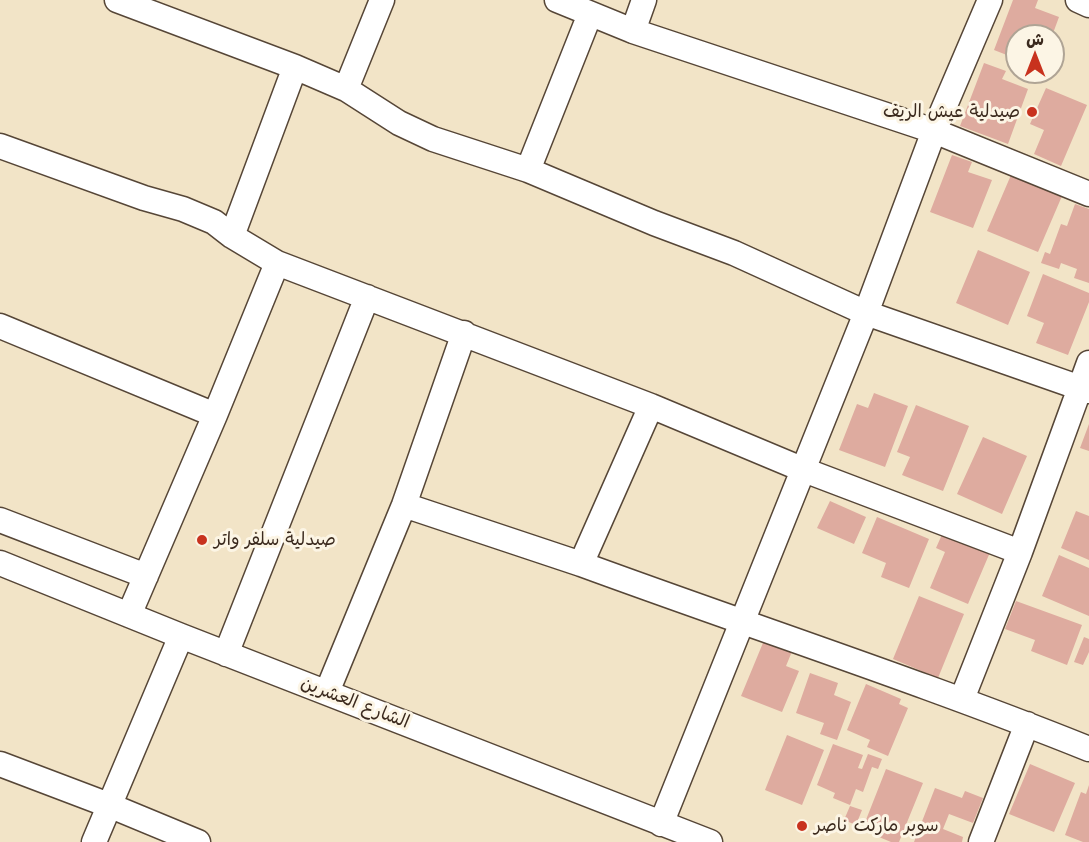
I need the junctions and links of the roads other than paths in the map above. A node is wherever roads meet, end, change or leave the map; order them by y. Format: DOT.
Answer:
graph roads {
  1 [pos="117,0"];
  2 [pos="382,0"];
  3 [pos="557,0"];
  4 [pos="644,0"];
  5 [pos="990,0"];
  6 [pos="1078,0"];
  7 [pos="1089,5"];
  8 [pos="590,14"];
  9 [pos="633,31"];
  10 [pos="295,67"];
  11 [pos="346,89"];
  12 [pos="934,131"];
  13 [pos="0,146"];
  14 [pos="528,170"];
  15 [pos="1089,195"];
  16 [pos="232,236"];
  17 [pos="277,263"];
  18 [pos="367,297"];
  19 [pos="866,312"];
  20 [pos="0,326"];
  21 [pos="464,333"];
  22 [pos="1089,363"];
  23 [pos="1084,390"];
  24 [pos="651,406"];
  25 [pos="215,415"];
  26 [pos="804,470"];
  27 [pos="404,505"];
  28 [pos="0,520"];
  29 [pos="1020,552"];
  30 [pos="0,563"];
  31 [pos="581,564"];
  32 [pos="146,576"];
  33 [pos="129,615"];
  34 [pos="741,623"];
  35 [pos="181,636"];
  36 [pos="226,654"];
  37 [pos="327,692"];
  38 [pos="962,699"];
  39 [pos="1027,724"];
  40 [pos="1089,749"];
  41 [pos="0,764"];
  42 [pos="111,806"];
  43 [pos="673,832"];
  44 [pos="94,842"];
  45 [pos="198,842"];
  46 [pos="710,842"];
  47 [pos="981,842"];
  1 -- 10 [label="street"];
  2 -- 11 [label="street"];
  3 -- 8 [label="street"];
  4 -- 9 [label="street"];
  5 -- 12 [label="street"];
  6 -- 7 [label="street"];
  8 -- 9 [label="street"];
  8 -- 14 [label="street"];
  9 -- 12 [label="street"];
  10 -- 11 [label="street"];
  10 -- 16 [label="street"];
  11 -- 14 [label="street"];
  12 -- 15 [label="street"];
  12 -- 19 [label="street"];
  13 -- 16 [label="street"];
  14 -- 19 [label="street"];
  16 -- 17 [label="street"];
  17 -- 18 [label="street"];
  17 -- 25 [label="street"];
  18 -- 21 [label="street"];
  18 -- 36 [label="street"];
  19 -- 23 [label="street"];
  19 -- 26 [label="street"];
  20 -- 25 [label="street"];
  21 -- 24 [label="street"];
  21 -- 27 [label="street"];
  22 -- 23 [label="street"];
  23 -- 29 [label="street"];
  24 -- 26 [label="street"];
  24 -- 31 [label="street"];
  25 -- 32 [label="street"];
  26 -- 29 [label="street"];
  26 -- 34 [label="street"];
  27 -- 31 [label="street"];
  27 -- 37 [label="street"];
  28 -- 32 [label="street"];
  29 -- 38 [label="street"];
  30 -- 33 [label="street, الشارع العشرين"];
  31 -- 34 [label="street"];
  32 -- 33 [label="street"];
  33 -- 35 [label="street, الشارع العشرين"];
  34 -- 38 [label="street"];
  34 -- 43 [label="street"];
  35 -- 36 [label="street, الشارع العشرين"];
  35 -- 42 [label="street"];
  36 -- 37 [label="street, الشارع العشرين"];
  37 -- 43 [label="street, الشارع العشرين"];
  38 -- 39 [label="street"];
  39 -- 40 [label="street"];
  39 -- 47 [label="street"];
  41 -- 42 [label="street"];
  42 -- 44 [label="street"];
  42 -- 45 [label="street"];
  43 -- 46 [label="street, الشارع العشرين"];
}
